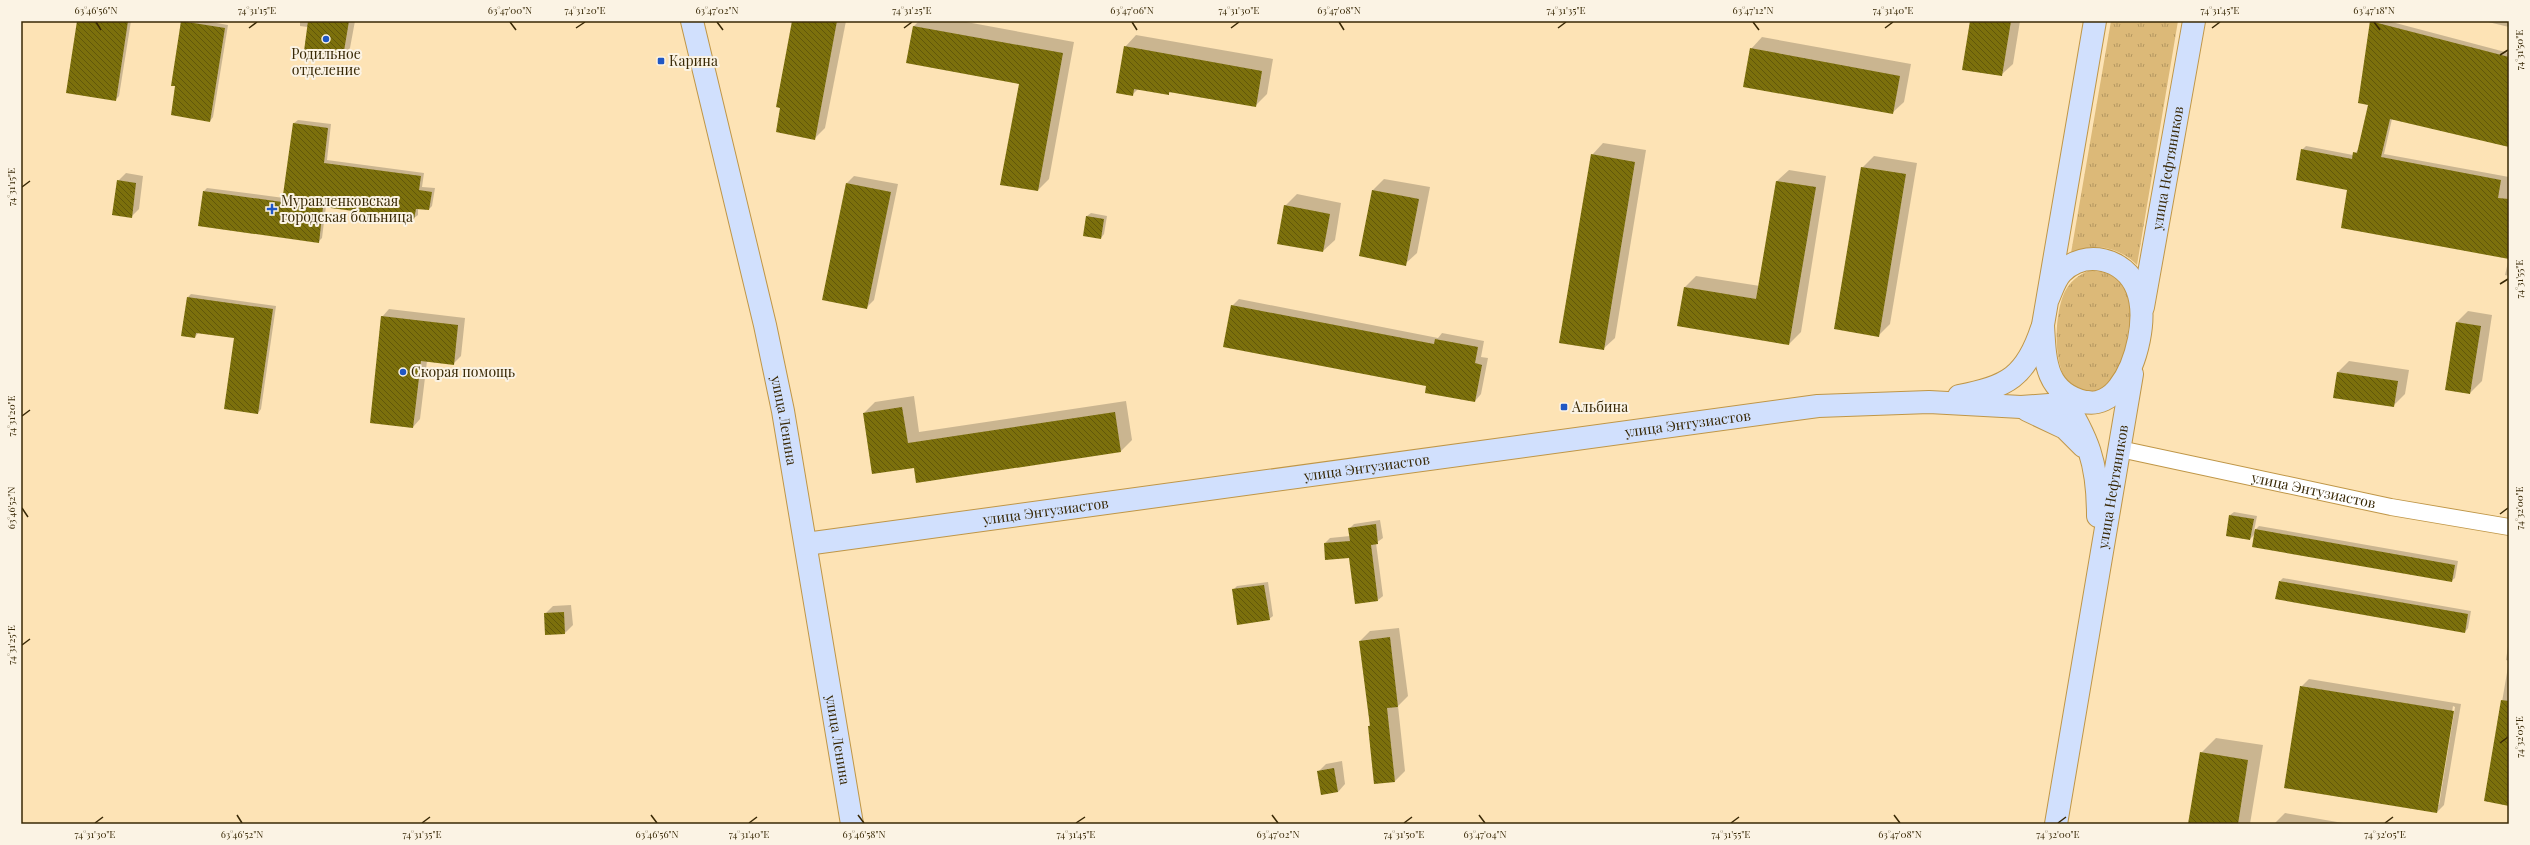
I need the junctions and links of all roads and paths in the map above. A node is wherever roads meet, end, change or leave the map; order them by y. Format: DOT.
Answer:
graph roads {
  1 [pos="692,21"];
  2 [pos="2095,21"];
  3 [pos="2194,21"];
  4 [pos="2048,299"];
  5 [pos="2141,316"];
  6 [pos="2043,325"];
  7 [pos="2135,353"];
  8 [pos="2071,399"];
  9 [pos="1929,402"];
  10 [pos="2021,407"];
  11 [pos="2120,449"];
  12 [pos="2092,457"];
  13 [pos="2509,527"];
  14 [pos="806,544"];
  15 [pos="2093,597"];
  16 [pos="852,824"];
  17 [pos="2056,824"];
  1 -- 14 [label="main road, улица Ленина"];
  2 -- 4 [label="main road, улица Нефтяников"];
  3 -- 5 [label="main road, улица Нефтяников"];
  4 -- 5 [label="main road, улица Нефтяников"];
  4 -- 6 [label="main road, улица Нефтяников"];
  5 -- 7 [label="main road, улица Нефтяников"];
  6 -- 8 [label="main road, улица Нефтяников"];
  6 -- 9 [label="main road, улица Энтузиастов"];
  7 -- 8 [label="main road, улица Нефтяников"];
  7 -- 11 [label="main road, улица Нефтяников"];
  8 -- 10 [label="main road, улица Энтузиастов"];
  8 -- 12 [label="main road, улица Нефтяников"];
  9 -- 10 [label="main road, улица Энтузиастов"];
  9 -- 14 [label="main road, улица Энтузиастов"];
  10 -- 12 [label="main road"];
  11 -- 13 [label="street, улица Энтузиастов"];
  11 -- 15 [label="main road, улица Нефтяников"];
  12 -- 15 [label="main road, улица Нефтяников"];
  14 -- 16 [label="main road, улица Ленина"];
  15 -- 17 [label="main road, улица Нефтяников"];
}
